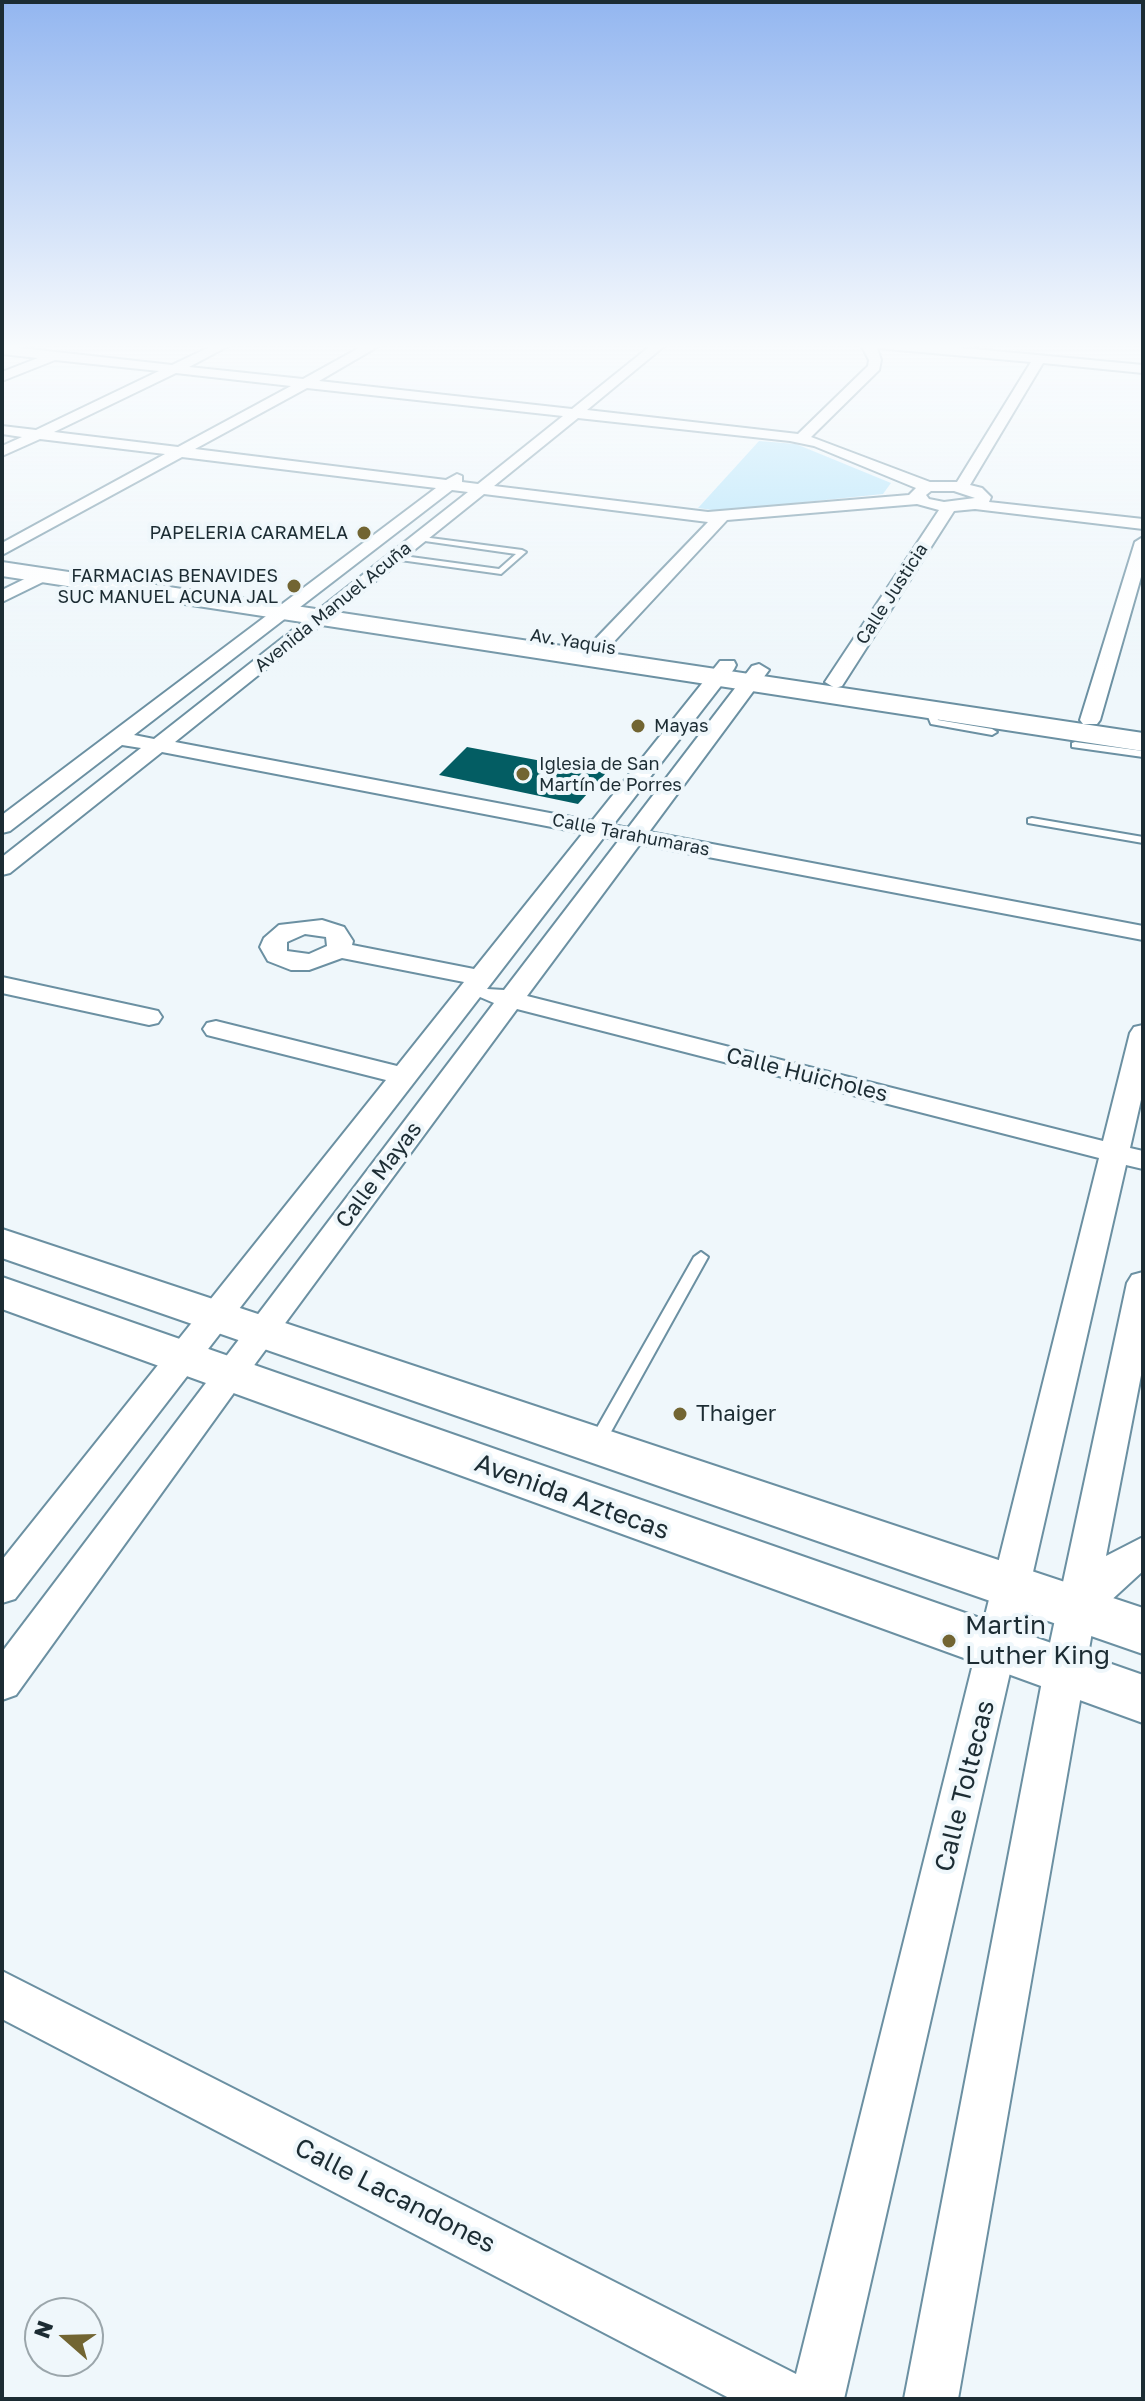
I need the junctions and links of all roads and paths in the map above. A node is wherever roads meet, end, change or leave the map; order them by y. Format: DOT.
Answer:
graph roads {
  1 [pos="173,455"];
  2 [pos="203,455"];
  3 [pos="521,455"];
  4 [pos="838,455"];
  5 [pos="980,455"];
  6 [pos="472,467"];
  7 [pos="448,486"];
  8 [pos="961,487"];
  9 [pos="478,490"];
  10 [pos="924,493"];
  11 [pos="978,499"];
  12 [pos="949,507"];
  13 [pos="1143,512"];
  14 [pos="721,517"];
  15 [pos="1143,524"];
  16 [pos="421,536"];
  17 [pos="1143,542"];
  18 [pos="524,546"];
  19 [pos="2,550"];
  20 [pos="2,556"];
  21 [pos="392,560"];
  22 [pos="2,569"];
  23 [pos="43,575"];
  24 [pos="498,577"];
  25 [pos="2,597"];
  26 [pos="293,606"];
  27 [pos="328,612"];
  28 [pos="594,652"];
  29 [pos="738,673"];
  30 [pos="835,682"];
  31 [pos="930,709"];
  32 [pos="1090,720"];
  33 [pos="1143,727"];
  34 [pos="992,732"];
  35 [pos="119,738"];
  36 [pos="1143,742"];
  37 [pos="158,745"];
  38 [pos="1075,745"];
  39 [pos="1143,754"];
  40 [pos="1032,821"];
  41 [pos="2,826"];
  42 [pos="598,829"];
  43 [pos="634,836"];
  44 [pos="1143,840"];
  45 [pos="2,868"];
  46 [pos="1143,933"];
  47 [pos="338,950"];
  48 [pos="475,984"];
  49 [pos="2,985"];
  50 [pos="510,1000"];
  51 [pos="149,1017"];
  52 [pos="216,1029"];
  53 [pos="1143,1033"];
  54 [pos="403,1076"];
  55 [pos="1128,1157"];
  56 [pos="2,1243"];
  57 [pos="701,1257"];
  58 [pos="1143,1283"];
  59 [pos="2,1292"];
  60 [pos="214,1315"];
  61 [pos="261,1331"];
  62 [pos="182,1357"];
  63 [pos="229,1374"];
  64 [pos="596,1445"];
  65 [pos="1143,1552"];
  66 [pos="1013,1586"];
  67 [pos="2,1588"];
  68 [pos="1077,1608"];
  69 [pos="1143,1608"];
  70 [pos="1143,1631"];
  71 [pos="998,1649"];
  72 [pos="1064,1671"];
  73 [pos="2,1683"];
  74 [pos="1143,1699"];
  75 [pos="2,1994"];
  76 [pos="788,2399"];
  77 [pos="817,2399"];
  78 [pos="931,2399"];
  1 -- 19 [label="street"];
  2 -- 7 [label="street"];
  3 -- 9 [label="street, Avenida Manuel Acuña"];
  4 -- 10 [label="street"];
  5 -- 8 [label="street"];
  6 -- 7 [label="street, Avenida Manuel Acuña"];
  7 -- 9 [label="street"];
  7 -- 26 [label="street, Avenida Manuel Acuña"];
  8 -- 10 [label="street"];
  8 -- 11 [label="street"];
  9 -- 14 [label="street"];
  9 -- 16 [label="street, Avenida Manuel Acuña"];
  10 -- 12 [label="street"];
  10 -- 14 [label="street"];
  11 -- 12 [label="street"];
  11 -- 13 [label="street"];
  11 -- 15 [label="street"];
  12 -- 30 [label="street, Calle Justicia"];
  14 -- 28 [label="street"];
  16 -- 18 [label="lane"];
  16 -- 21 [label="street, Avenida Manuel Acuña"];
  16 -- 21 [label="lane"];
  17 -- 32 [label="street"];
  20 -- 26 [label="street, Av. Yaquis"];
  21 -- 24 [label="lane"];
  21 -- 27 [label="street, Avenida Manuel Acuña"];
  22 -- 23 [label="street, Av. Yaquis"];
  23 -- 25 [label="street"];
  23 -- 26 [label="street, Av. Yaquis"];
  26 -- 27 [label="street, Av. Yaquis"];
  26 -- 35 [label="street, Avenida Manuel Acuña"];
  27 -- 28 [label="street, Av. Yaquis"];
  27 -- 28 [label="street, Av. Yaquis"];
  27 -- 37 [label="street, Avenida Manuel Acuña"];
  28 -- 29 [label="street"];
  29 -- 30 [label="street"];
  29 -- 31 [label="street"];
  29 -- 42 [label="street, Calle Mayas"];
  29 -- 43 [label="street, Calle Mayas"];
  30 -- 32 [label="street"];
  31 -- 34 [label="lane"];
  31 -- 36 [label="street"];
  32 -- 33 [label="street"];
  35 -- 37 [label="street, Calle Tarahumaras"];
  35 -- 41 [label="street, Avenida Manuel Acuña"];
  37 -- 42 [label="street, Calle Tarahumaras"];
  37 -- 45 [label="street, Avenida Manuel Acuña"];
  38 -- 39 [label="lane"];
  40 -- 44 [label="lane"];
  42 -- 43 [label="street, Calle Tarahumaras"];
  42 -- 48 [label="street, Calle Mayas"];
  43 -- 46 [label="street, Calle Tarahumaras"];
  43 -- 50 [label="street, Calle Mayas"];
  47 -- 48 [label="street, Calle Huicholes"];
  48 -- 50 [label="street, Calle Huicholes"];
  48 -- 54 [label="street, Calle Mayas"];
  49 -- 51 [label="street"];
  50 -- 55 [label="street, Calle Huicholes"];
  50 -- 61 [label="street, Calle Mayas"];
  52 -- 54 [label="street"];
  53 -- 55 [label="street, Calle Toltecas"];
  54 -- 60 [label="street, Calle Mayas"];
  55 -- 66 [label="street, Calle Toltecas"];
  56 -- 60 [label="street"];
  57 -- 64 [label="lane"];
  58 -- 68 [label="street"];
  59 -- 62 [label="street, Avenida Aztecas"];
  60 -- 61 [label="street"];
  60 -- 62 [label="street, Calle Mayas"];
  61 -- 63 [label="street, Calle Mayas"];
  61 -- 64 [label="street"];
  62 -- 63 [label="street, Avenida Aztecas"];
  62 -- 67 [label="street, Calle Mayas"];
  63 -- 71 [label="street, Avenida Aztecas"];
  63 -- 73 [label="street, Calle Mayas"];
  64 -- 66 [label="street"];
  65 -- 68 [label="street"];
  66 -- 68 [label="street"];
  66 -- 71 [label="street, Calle Toltecas"];
  68 -- 69 [label="street"];
  68 -- 70 [label="street"];
  68 -- 72 [label="street"];
  71 -- 72 [label="street, Avenida Aztecas"];
  71 -- 77 [label="street, Calle Toltecas"];
  72 -- 74 [label="street, Avenida Aztecas"];
  72 -- 78 [label="street"];
  75 -- 76 [label="street, Calle Lacandones"];
}
